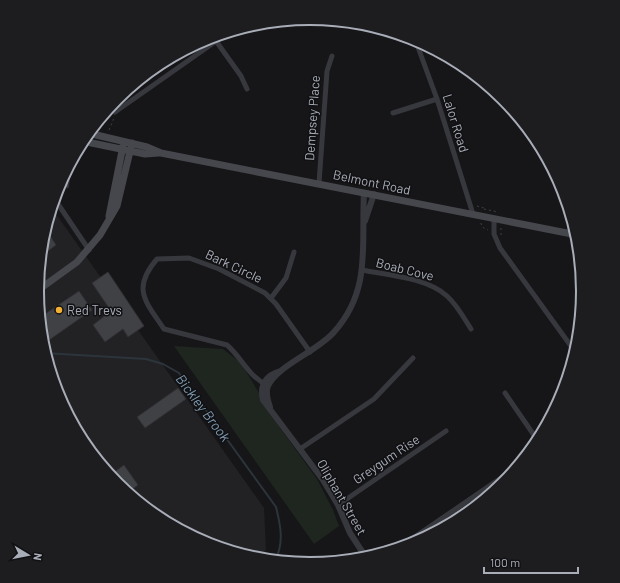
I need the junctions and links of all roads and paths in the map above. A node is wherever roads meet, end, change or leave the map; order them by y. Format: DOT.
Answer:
graph roads {
  1 [pos="216,41"];
  2 [pos="213,43"];
  3 [pos="418,48"];
  4 [pos="332,56"];
  5 [pos="247,89"];
  6 [pos="437,99"];
  7 [pos="115,112"];
  8 [pos="393,113"];
  9 [pos="95,135"];
  10 [pos="107,138"];
  11 [pos="123,141"];
  12 [pos="88,142"];
  13 [pos="132,143"];
  14 [pos="122,150"];
  15 [pos="130,151"];
  16 [pos="162,153"];
  17 [pos="319,183"];
  18 [pos="364,193"];
  19 [pos="374,194"];
  20 [pos="58,205"];
  21 [pos="473,214"];
  22 [pos="109,219"];
  23 [pos="494,219"];
  24 [pos="503,221"];
  25 [pos="364,224"];
  26 [pos="569,234"];
  27 [pos="501,238"];
  28 [pos="89,250"];
  29 [pos="294,252"];
  30 [pos="362,270"];
  31 [pos="44,285"];
  32 [pos="271,298"];
  33 [pos="471,329"];
  34 [pos="570,345"];
  35 [pos="310,352"];
  36 [pos="413,358"];
  37 [pos="266,385"];
  38 [pos="505,393"];
  39 [pos="446,431"];
  40 [pos="534,436"];
  41 [pos="300,449"];
  42 [pos="498,480"];
  43 [pos="338,505"];
  44 [pos="415,537"];
  45 [pos="363,553"];
  1 -- 5 [label="street"];
  2 -- 7 [label="street"];
  3 -- 6 [label="street, Lalor Road"];
  4 -- 17 [label="street, Dempsey Place"];
  6 -- 8 [label="street"];
  6 -- 21 [label="street, Lalor Road"];
  7 -- 10 [label="path"];
  9 -- 10 [label="main road, Belmont Road"];
  10 -- 11 [label="main road, Belmont Road"];
  11 -- 13 [label="main road, Belmont Road"];
  11 -- 14 [label="main road"];
  12 -- 14 [label="main road, Belmont Road"];
  13 -- 15 [label="main road"];
  13 -- 16 [label="main road, Belmont Road"];
  14 -- 15 [label="main road, Belmont Road"];
  14 -- 22 [label="main road"];
  15 -- 16 [label="main road, Belmont Road"];
  15 -- 22 [label="main road"];
  16 -- 17 [label="main road, Belmont Road"];
  17 -- 18 [label="main road, Belmont Road"];
  18 -- 19 [label="main road, Belmont Road"];
  18 -- 25 [label="street"];
  19 -- 21 [label="main road, Belmont Road"];
  19 -- 25 [label="street"];
  20 -- 28 [label="street"];
  21 -- 23 [label="main road, Belmont Road"];
  22 -- 28 [label="main road"];
  23 -- 24 [label="main road, Belmont Road"];
  23 -- 34 [label="street"];
  24 -- 26 [label="main road, Belmont Road"];
  24 -- 27 [label="path"];
  25 -- 30 [label="street"];
  28 -- 31 [label="main road"];
  29 -- 32 [label="street"];
  30 -- 33 [label="street, Boab Cove"];
  30 -- 35 [label="street"];
  32 -- 35 [label="street, Bark Circle"];
  32 -- 37 [label="street, Bark Circle"];
  35 -- 37 [label="street"];
  36 -- 41 [label="street"];
  37 -- 41 [label="street, Oliphant Street"];
  38 -- 40 [label="street"];
  39 -- 43 [label="street, Greygum Rise"];
  41 -- 43 [label="street, Oliphant Street"];
  42 -- 44 [label="street"];
  43 -- 45 [label="street, Oliphant Street"];
}
